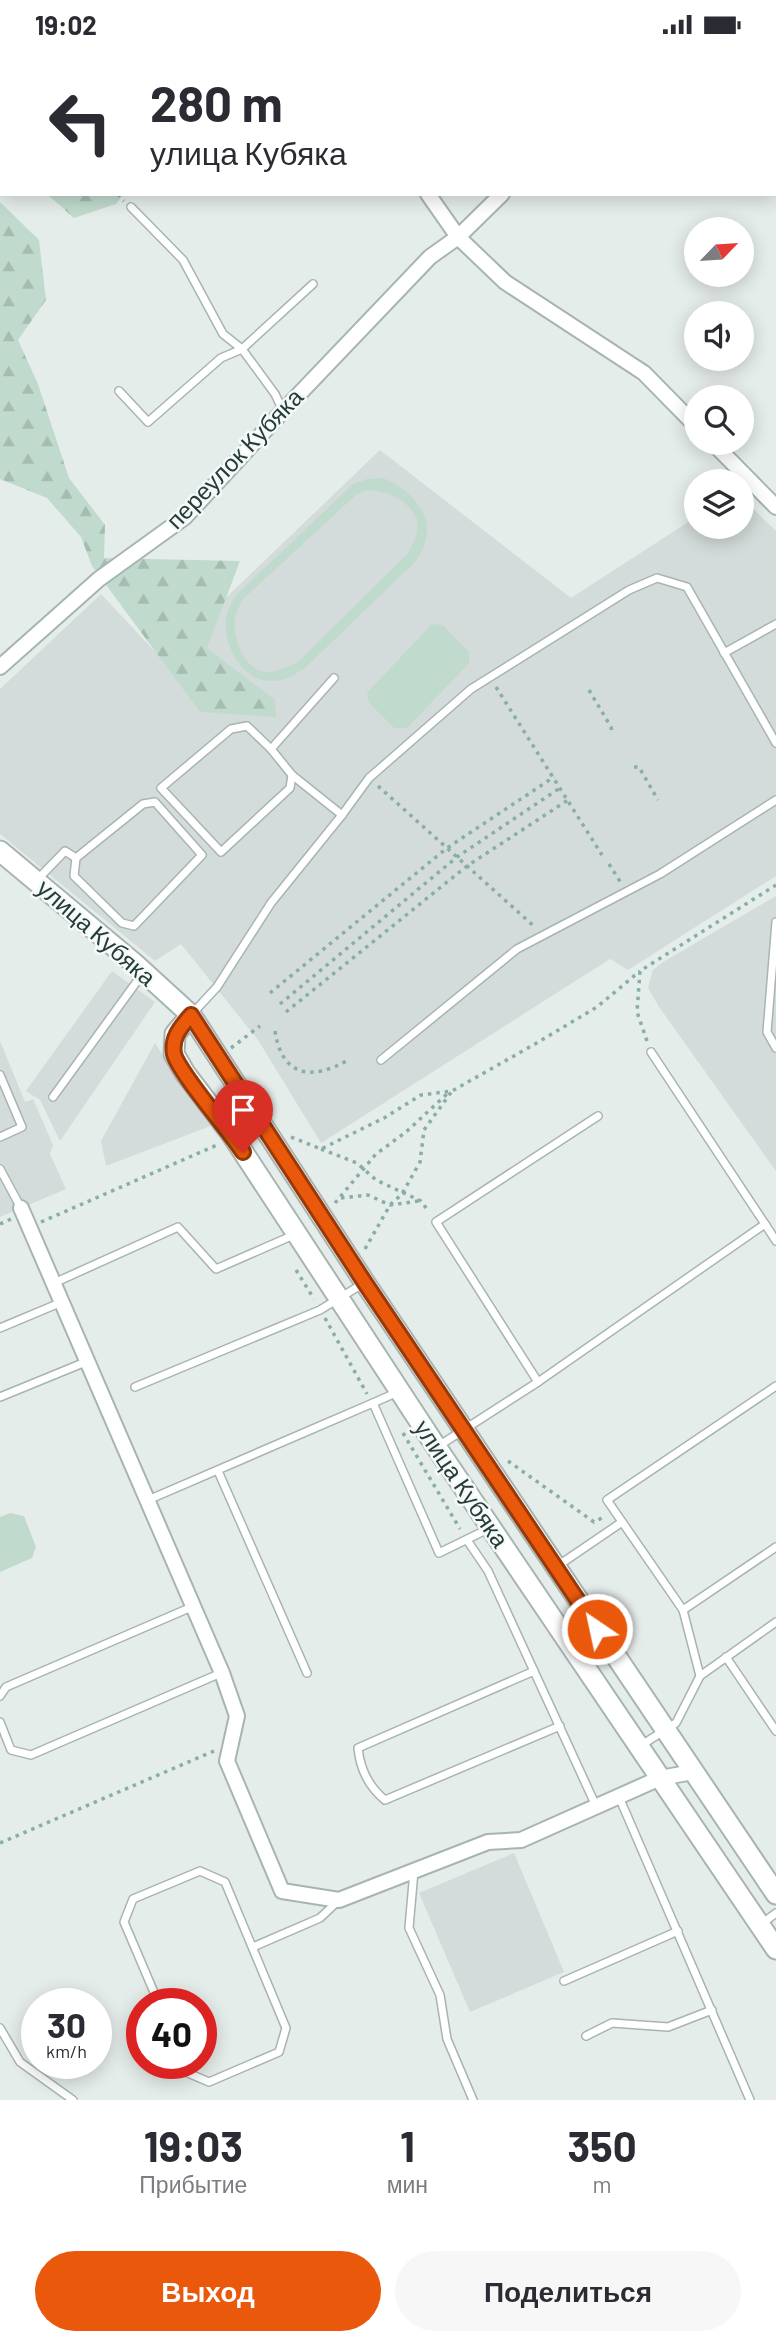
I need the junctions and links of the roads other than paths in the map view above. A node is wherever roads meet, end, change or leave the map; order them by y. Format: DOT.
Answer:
graph roads {
  1 [pos="429,196"];
  2 [pos="500,196"];
  3 [pos="131,207"];
  4 [pos="458,237"];
  5 [pos="313,284"];
  6 [pos="242,349"];
  7 [pos="119,391"];
  8 [pos="283,411"];
  9 [pos="684,414"];
  10 [pos="725,455"];
  11 [pos="776,507"];
  12 [pos="776,624"];
  13 [pos="724,653"];
  14 [pos="0,667"];
  15 [pos="334,678"];
  16 [pos="776,743"];
  17 [pos="271,749"];
  18 [pos="292,775"];
  19 [pos="776,800"];
  20 [pos="342,815"];
  21 [pos="0,851"];
  22 [pos="76,858"];
  23 [pos="36,881"];
  24 [pos="776,922"];
  25 [pos="143,972"];
  26 [pos="191,1015"];
  27 [pos="776,1048"];
  28 [pos="651,1052"];
  29 [pos="381,1060"];
  30 [pos="0,1075"];
  31 [pos="53,1097"];
  32 [pos="598,1117"];
  33 [pos="0,1137"];
  34 [pos="0,1169"];
  35 [pos="20,1208"];
  36 [pos="765,1224"];
  37 [pos="288,1238"];
  38 [pos="776,1241"];
  39 [pos="54,1283"];
  40 [pos="365,1283"];
  41 [pos="338,1299"];
  42 [pos="62,1302"];
  43 [pos="0,1328"];
  44 [pos="88,1360"];
  45 [pos="538,1382"];
  46 [pos="776,1386"];
  47 [pos="135,1387"];
  48 [pos="391,1395"];
  49 [pos="0,1397"];
  50 [pos="373,1403"];
  51 [pos="463,1430"];
  52 [pos="437,1448"];
  53 [pos="218,1471"];
  54 [pos="148,1500"];
  55 [pos="622,1522"];
  56 [pos="491,1528"];
  57 [pos="467,1540"];
  58 [pos="776,1547"];
  59 [pos="555,1567"];
  60 [pos="194,1605"];
  61 [pos="683,1611"];
  62 [pos="776,1622"];
  63 [pos="726,1657"];
  64 [pos="534,1671"];
  65 [pos="222,1673"];
  66 [pos="307,1673"];
  67 [pos="700,1676"];
  68 [pos="0,1696"];
  69 [pos="0,1722"];
  70 [pos="560,1726"];
  71 [pos="665,1730"];
  72 [pos="776,1731"];
  73 [pos="639,1748"];
  74 [pos="693,1772"];
  75 [pos="660,1779"];
  76 [pos="619,1797"];
  77 [pos="596,1807"];
  78 [pos="414,1871"];
  79 [pos="776,1894"];
  80 [pos="339,1900"];
  81 [pos="776,1913"];
  82 [pos="760,1924"];
  83 [pos="678,1931"];
  84 [pos="253,1947"];
  85 [pos="776,1949"];
  86 [pos="564,1981"];
  87 [pos="152,1988"];
  88 [pos="712,2010"];
  89 [pos="0,2028"];
  90 [pos="586,2036"];
  91 [pos="217,2079"];
  92 [pos="73,2100"];
  93 [pos="473,2100"];
  94 [pos="750,2100"];
  1 -- 4 [label="street"];
  2 -- 4 [label="street, переулок Кубяка"];
  3 -- 6 [label="lane"];
  4 -- 8 [label="street, переулок Кубяка"];
  4 -- 9 [label="street"];
  5 -- 6 [label="lane"];
  6 -- 7 [label="lane"];
  6 -- 8 [label="lane"];
  8 -- 14 [label="street, переулок Кубяка"];
  10 -- 11 [label="street"];
  12 -- 13 [label="lane"];
  13 -- 16 [label="lane"];
  13 -- 20 [label="lane"];
  15 -- 17 [label="lane"];
  17 -- 18 [label="lane"];
  17 -- 18 [label="lane"];
  18 -- 20 [label="lane"];
  19 -- 29 [label="lane"];
  20 -- 26 [label="lane"];
  21 -- 23 [label="street, улица Кубяка"];
  22 -- 22 [label="lane"];
  22 -- 23 [label="lane"];
  23 -- 25 [label="street, улица Кубяка"];
  24 -- 27 [label="lane"];
  25 -- 26 [label="street, улица Кубяка"];
  25 -- 31 [label="lane"];
  26 -- 37 [label="street, улица Кубяка"];
  26 -- 40 [label="street, улица Кубяка"];
  28 -- 36 [label="lane"];
  30 -- 33 [label="lane"];
  32 -- 45 [label="lane"];
  34 -- 35 [label="lane"];
  35 -- 39 [label="street"];
  36 -- 38 [label="lane"];
  36 -- 45 [label="lane"];
  37 -- 39 [label="lane"];
  37 -- 41 [label="street, улица Кубяка"];
  39 -- 42 [label="street"];
  40 -- 41 [label="lane"];
  40 -- 51 [label="street, улица Кубяка"];
  41 -- 47 [label="lane"];
  41 -- 48 [label="street, улица Кубяка"];
  42 -- 43 [label="lane"];
  42 -- 44 [label="street"];
  44 -- 49 [label="lane"];
  44 -- 54 [label="street"];
  45 -- 51 [label="lane"];
  46 -- 55 [label="lane"];
  48 -- 50 [label="lane"];
  48 -- 52 [label="street, улица Кубяка"];
  50 -- 53 [label="lane"];
  50 -- 57 [label="lane"];
  51 -- 52 [label="lane"];
  51 -- 59 [label="street, улица Кубяка"];
  52 -- 56 [label="street, улица Кубяка"];
  53 -- 54 [label="lane"];
  53 -- 66 [label="lane"];
  54 -- 60 [label="street"];
  55 -- 59 [label="lane"];
  55 -- 61 [label="lane"];
  56 -- 57 [label="lane"];
  56 -- 73 [label="street, улица Кубяка"];
  57 -- 64 [label="lane"];
  58 -- 61 [label="lane"];
  59 -- 71 [label="street, улица Кубяка"];
  60 -- 65 [label="street"];
  60 -- 68 [label="lane"];
  61 -- 67 [label="lane"];
  62 -- 63 [label="lane"];
  63 -- 67 [label="lane"];
  63 -- 72 [label="lane"];
  64 -- 70 [label="lane"];
  64 -- 70 [label="lane"];
  65 -- 69 [label="lane"];
  65 -- 80 [label="street"];
  67 -- 71 [label="lane"];
  70 -- 77 [label="lane"];
  71 -- 73 [label="lane"];
  71 -- 74 [label="street, улица Кубяка"];
  73 -- 75 [label="street, улица Кубяка"];
  74 -- 75 [label="street"];
  74 -- 79 [label="street, улица Кубяка"];
  75 -- 76 [label="street"];
  75 -- 82 [label="street, улица Кубяка"];
  76 -- 77 [label="street"];
  76 -- 83 [label="lane"];
  77 -- 78 [label="street"];
  78 -- 80 [label="street"];
  78 -- 93 [label="lane"];
  80 -- 84 [label="lane"];
  81 -- 82 [label="lane"];
  82 -- 85 [label="street, улица Кубяка"];
  83 -- 86 [label="lane"];
  83 -- 88 [label="lane"];
  84 -- 87 [label="lane"];
  84 -- 91 [label="lane"];
  88 -- 90 [label="lane"];
  88 -- 94 [label="lane"];
  89 -- 92 [label="lane"];
}
